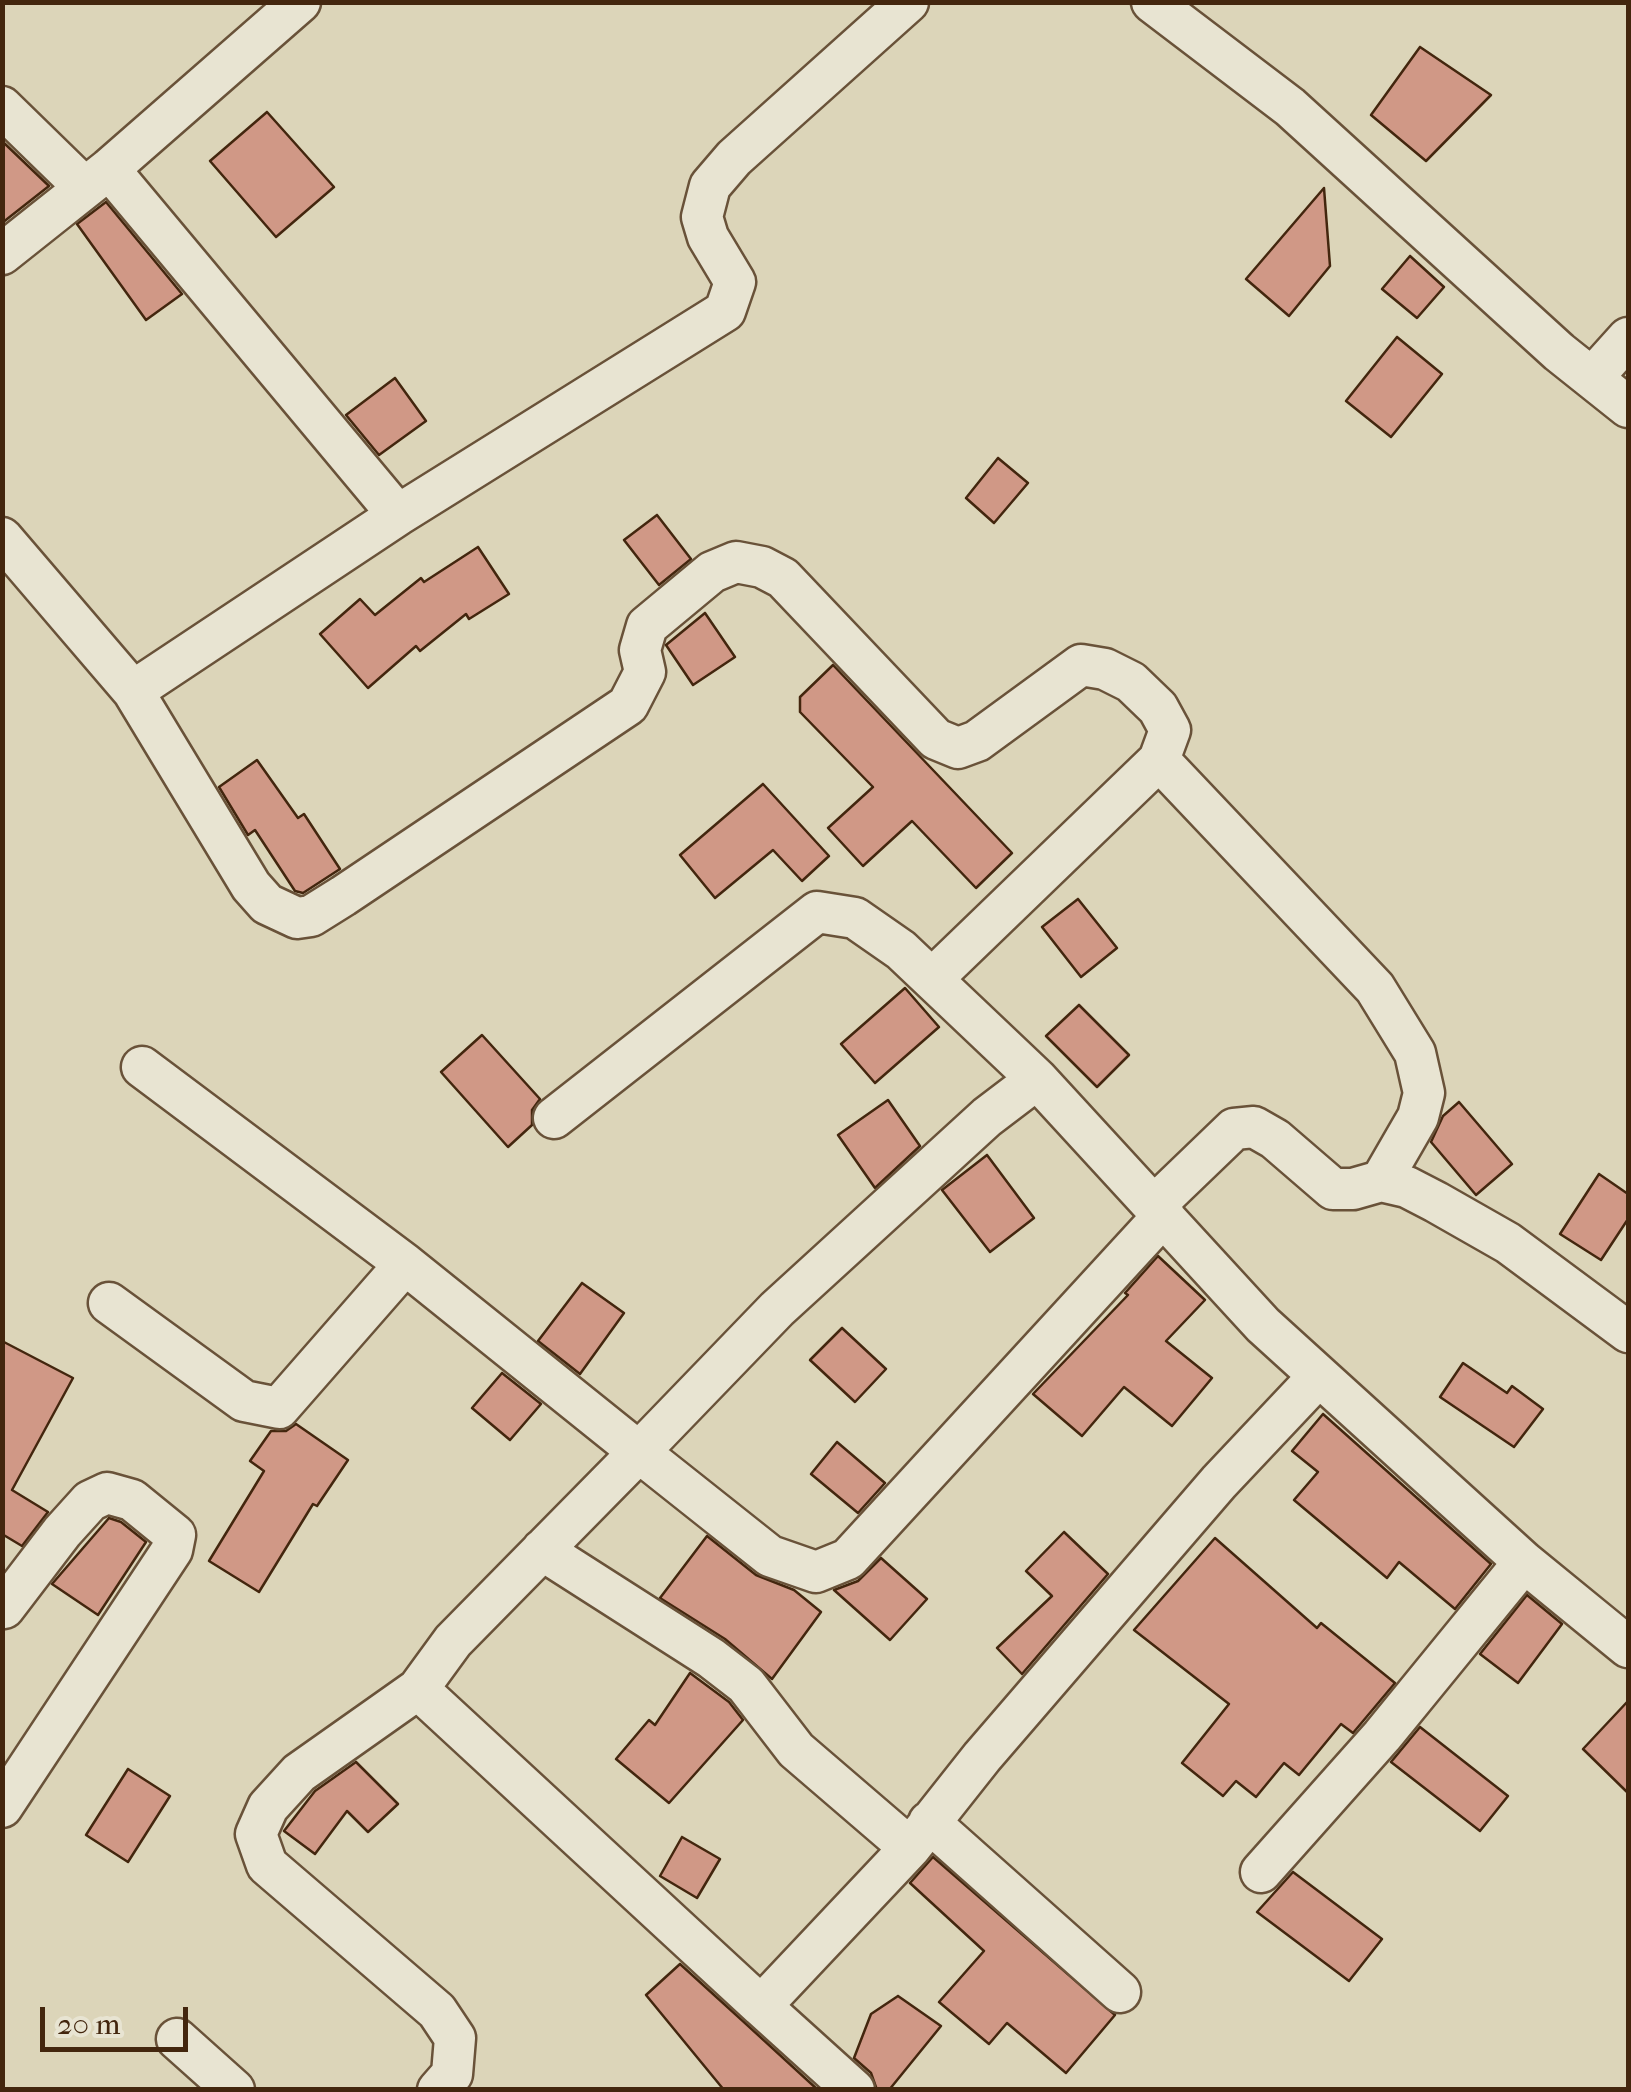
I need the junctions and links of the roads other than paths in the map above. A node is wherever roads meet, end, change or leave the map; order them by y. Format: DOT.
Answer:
graph roads {
  1 [pos="300,2"];
  2 [pos="908,2"];
  3 [pos="1152,2"];
  4 [pos="2,107"];
  5 [pos="97,178"];
  6 [pos="2,254"];
  7 [pos="1628,338"];
  8 [pos="1592,378"];
  9 [pos="1628,407"];
  10 [pos="398,515"];
  11 [pos="2,538"];
  12 [pos="133,691"];
  13 [pos="1159,760"];
  14 [pos="932,979"];
  15 [pos="142,1066"];
  16 [pos="1037,1080"];
  17 [pos="554,1118"];
  18 [pos="1381,1181"];
  19 [pos="1160,1210"];
  20 [pos="405,1264"];
  21 [pos="109,1302"];
  22 [pos="1628,1332"];
  23 [pos="1318,1377"];
  24 [pos="639,1452"];
  25 [pos="542,1550"];
  26 [pos="1524,1562"];
  27 [pos="4,1608"];
  28 [pos="1628,1648"];
  29 [pos="418,1689"];
  30 [pos="2,1807"];
  31 [pos="920,1835"];
  32 [pos="1261,1872"];
  33 [pos="1120,1992"];
  34 [pos="762,2006"];
  35 [pos="177,2039"];
  36 [pos="234,2090"];
  37 [pos="438,2090"];
  38 [pos="854,2090"];
  1 -- 5 [label="street"];
  2 -- 10 [label="street"];
  3 -- 8 [label="street"];
  4 -- 5 [label="street"];
  5 -- 6 [label="street"];
  5 -- 10 [label="street"];
  7 -- 8 [label="street"];
  8 -- 9 [label="street"];
  10 -- 12 [label="street"];
  11 -- 12 [label="street"];
  12 -- 13 [label="street"];
  13 -- 14 [label="street"];
  13 -- 18 [label="street"];
  14 -- 16 [label="street"];
  14 -- 17 [label="street"];
  15 -- 20 [label="street"];
  16 -- 19 [label="street"];
  16 -- 24 [label="street"];
  18 -- 19 [label="street"];
  18 -- 22 [label="street"];
  19 -- 23 [label="street"];
  19 -- 24 [label="street"];
  20 -- 21 [label="street"];
  20 -- 24 [label="street"];
  23 -- 26 [label="street"];
  23 -- 31 [label="street"];
  24 -- 25 [label="street"];
  25 -- 29 [label="street"];
  25 -- 31 [label="street"];
  26 -- 28 [label="street"];
  26 -- 32 [label="street"];
  27 -- 30 [label="street"];
  29 -- 34 [label="street"];
  29 -- 37 [label="street"];
  31 -- 33 [label="street"];
  31 -- 34 [label="street"];
  34 -- 38 [label="street"];
  35 -- 36 [label="street"];
}
